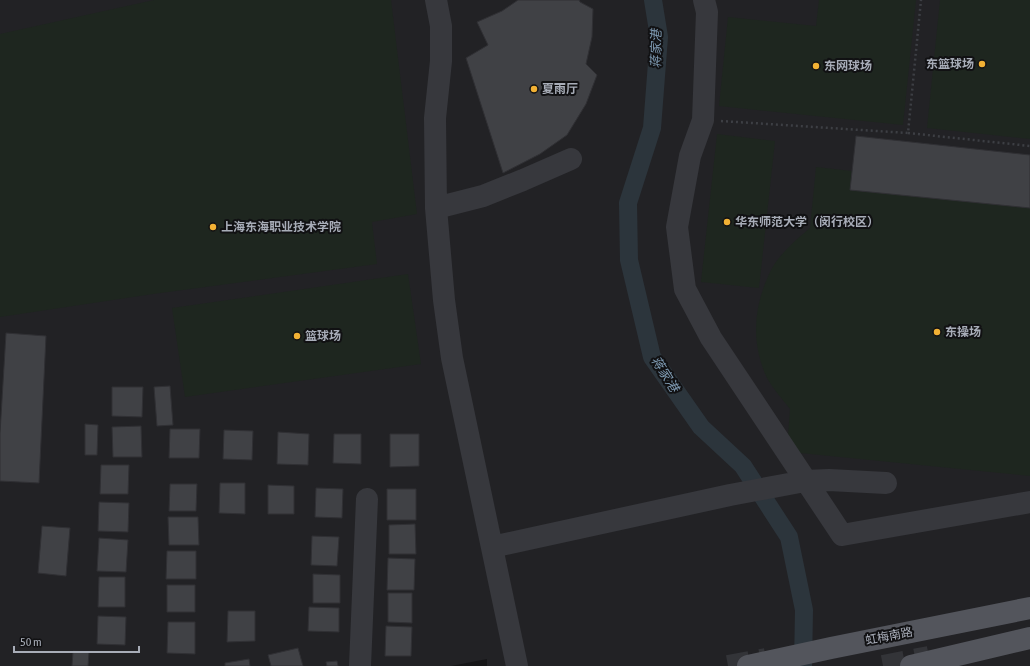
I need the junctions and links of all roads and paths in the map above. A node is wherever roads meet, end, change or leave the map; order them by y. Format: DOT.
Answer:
graph roads {
  1 [pos="436,0"];
  2 [pos="704,0"];
  3 [pos="921,0"];
  4 [pos="703,120"];
  5 [pos="908,133"];
  6 [pos="1030,146"];
  7 [pos="571,158"];
  8 [pos="436,208"];
  9 [pos="796,483"];
  10 [pos="886,483"];
  11 [pos="367,499"];
  12 [pos="1030,502"];
  13 [pos="492,547"];
  14 [pos="1030,608"];
  15 [pos="1030,638"];
  16 [pos="938,663"];
  17 [pos="360,666"];
  18 [pos="517,666"];
  19 [pos="748,666"];
  20 [pos="911,666"];
  1 -- 8 [label="street"];
  2 -- 4 [label="street"];
  3 -- 5 [label="path"];
  4 -- 5 [label="path"];
  4 -- 9 [label="street"];
  5 -- 6 [label="path"];
  7 -- 8 [label="street"];
  8 -- 13 [label="street"];
  9 -- 10 [label="street"];
  9 -- 12 [label="street"];
  9 -- 13 [label="street"];
  11 -- 17 [label="street"];
  13 -- 18 [label="street"];
  14 -- 19 [label="main road, 虹梅南路"];
  15 -- 16 [label="main road"];
  16 -- 20 [label="main road"];
}
